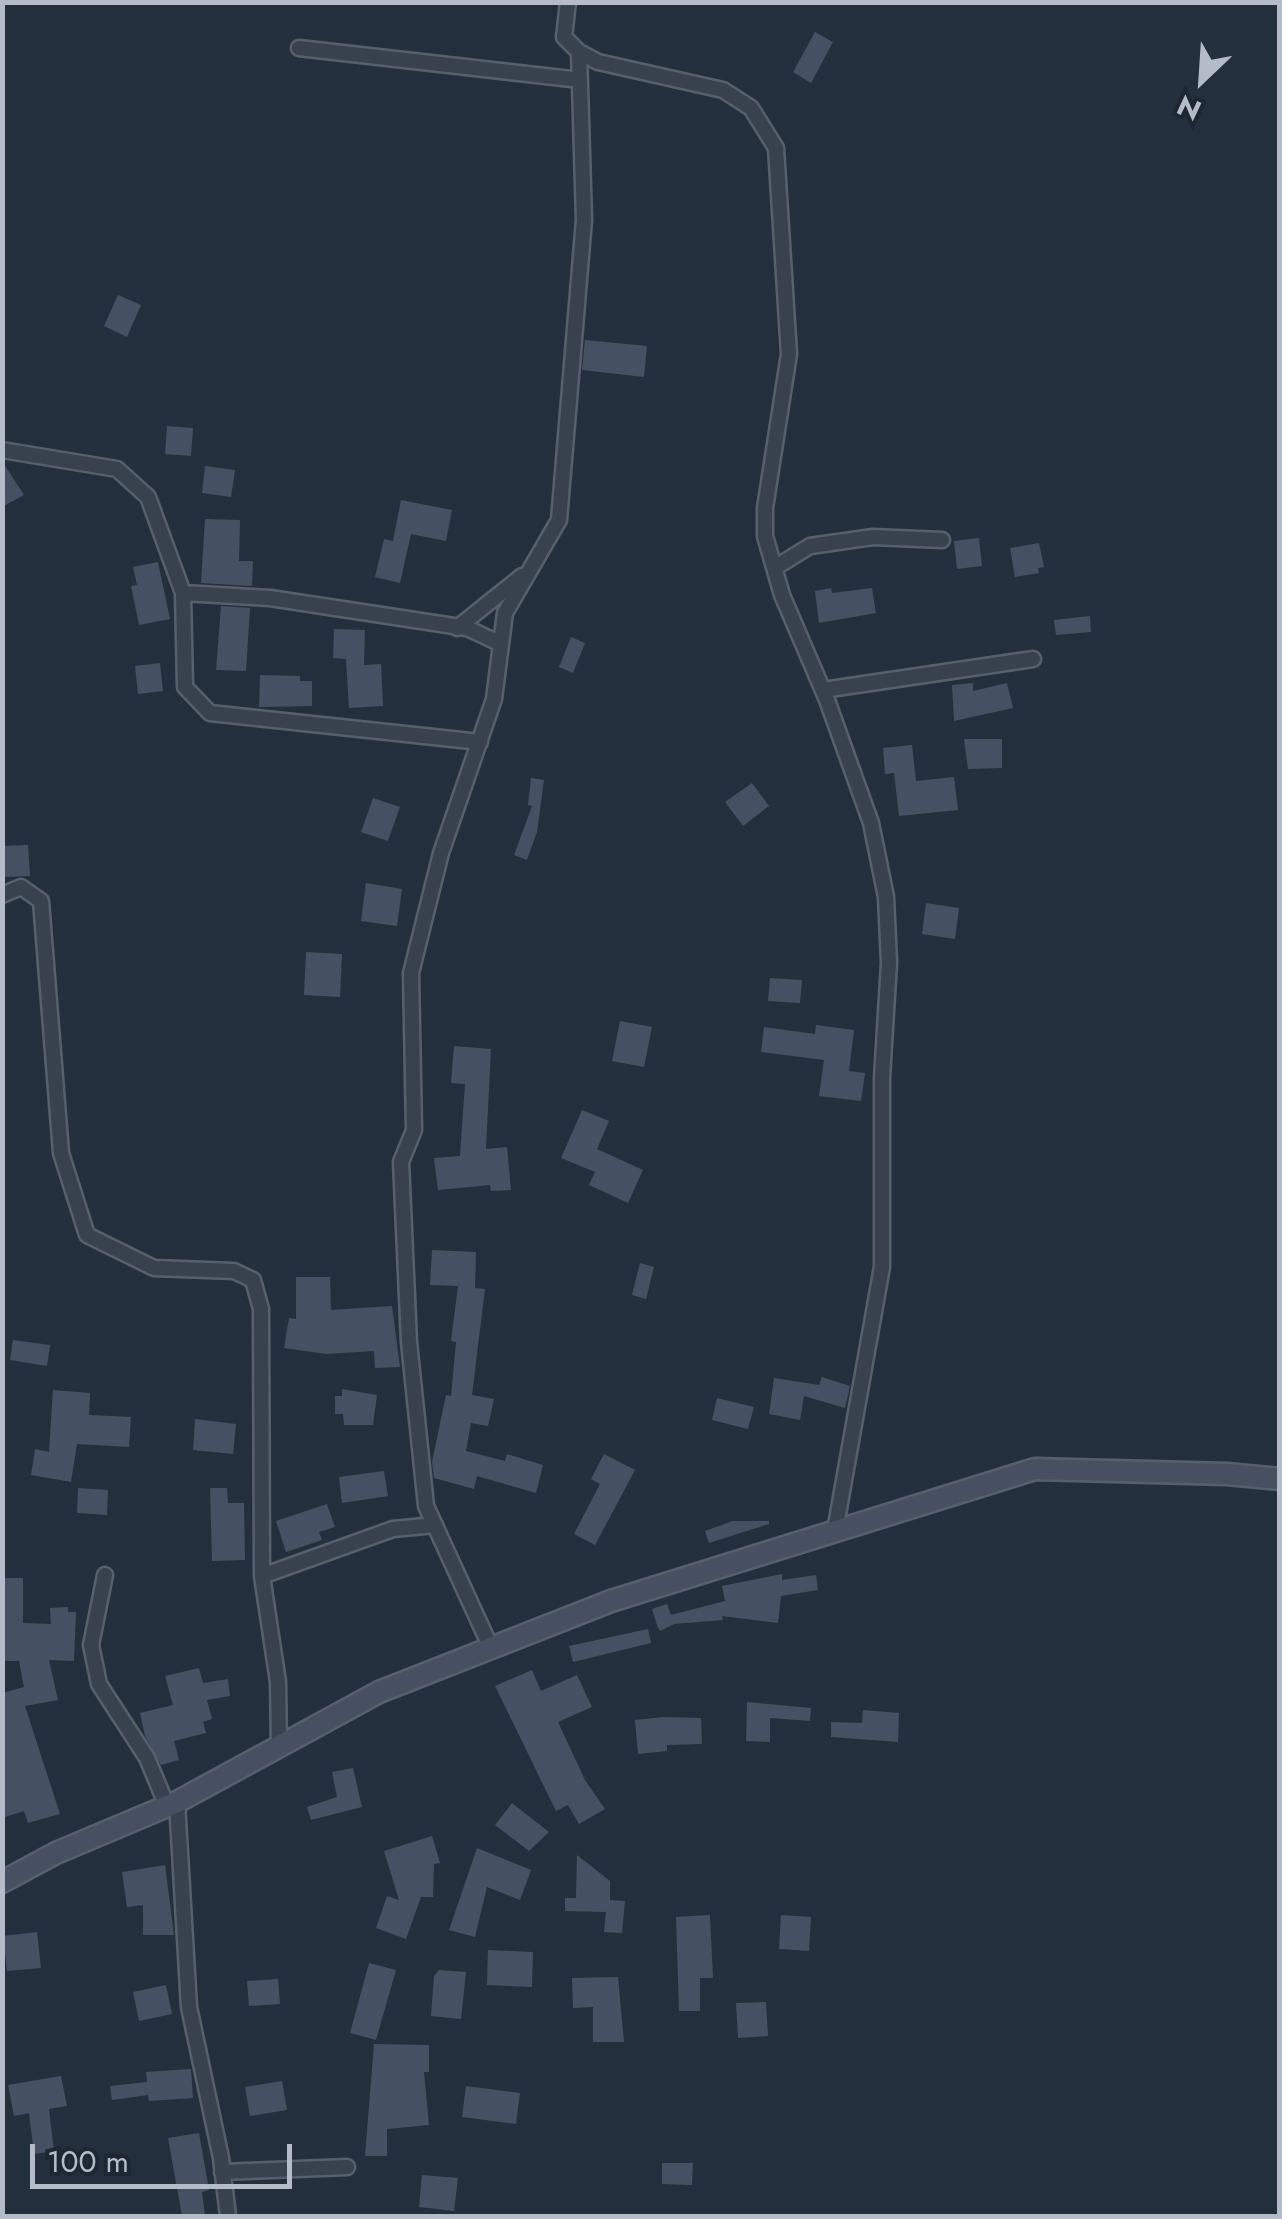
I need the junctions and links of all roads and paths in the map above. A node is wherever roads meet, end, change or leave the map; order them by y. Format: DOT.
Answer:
graph roads {
  1 [pos="568,2"];
  2 [pos="299,48"];
  3 [pos="579,52"];
  4 [pos="580,80"];
  5 [pos="2,450"];
  6 [pos="942,540"];
  7 [pos="776,567"];
  8 [pos="530,570"];
  9 [pos="183,593"];
  10 [pos="456,629"];
  11 [pos="501,644"];
  12 [pos="1032,659"];
  13 [pos="823,690"];
  14 [pos="480,742"];
  15 [pos="2,895"];
  16 [pos="1280,1480"];
  17 [pos="435,1526"];
  18 [pos="835,1531"];
  19 [pos="105,1575"];
  20 [pos="262,1576"];
  21 [pos="491,1648"];
  22 [pos="280,1748"];
  23 [pos="172,1804"];
  24 [pos="2,1882"];
  25 [pos="347,2166"];
  26 [pos="222,2172"];
  27 [pos="228,2216"];
  1 -- 3 [label="street"];
  2 -- 4 [label="street"];
  3 -- 4 [label="street"];
  3 -- 7 [label="street"];
  4 -- 8 [label="street"];
  5 -- 9 [label="street"];
  6 -- 7 [label="street"];
  7 -- 13 [label="street"];
  8 -- 10 [label="street"];
  8 -- 11 [label="street"];
  9 -- 10 [label="street"];
  9 -- 14 [label="street"];
  10 -- 11 [label="street"];
  11 -- 14 [label="street"];
  12 -- 13 [label="street"];
  13 -- 18 [label="street"];
  14 -- 17 [label="street"];
  15 -- 20 [label="street"];
  16 -- 18 [label="street"];
  17 -- 20 [label="street"];
  17 -- 21 [label="street"];
  18 -- 21 [label="street"];
  19 -- 23 [label="street"];
  20 -- 22 [label="street"];
  21 -- 22 [label="street"];
  22 -- 23 [label="street"];
  23 -- 24 [label="street"];
  23 -- 26 [label="street"];
  25 -- 26 [label="street"];
  26 -- 27 [label="street"];
}
